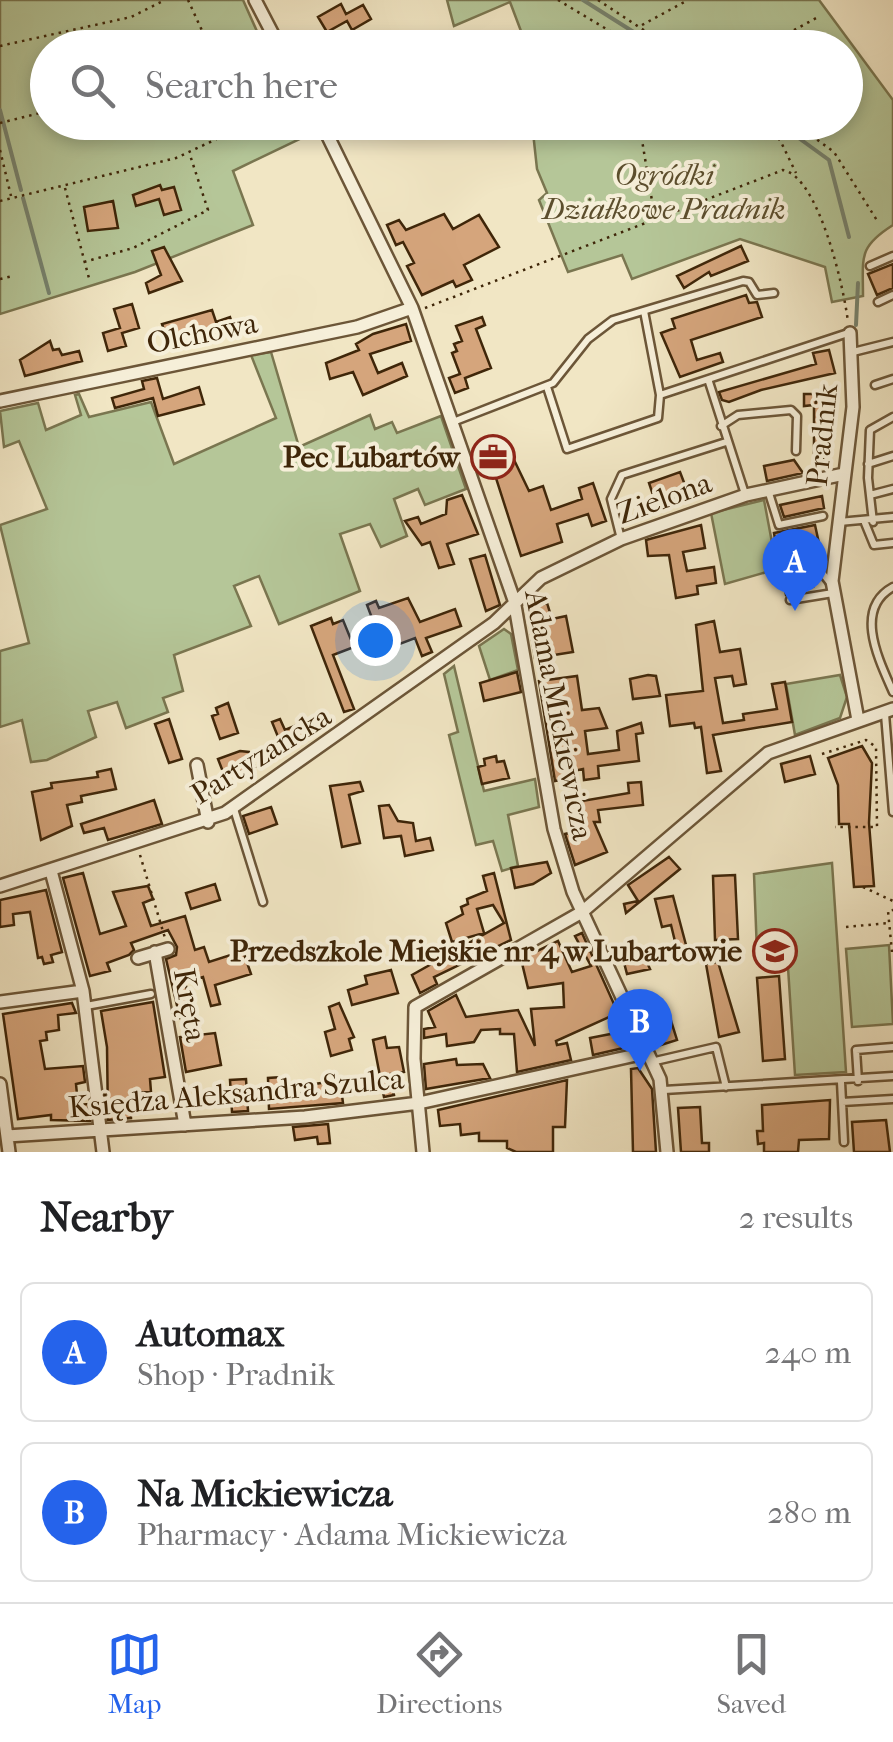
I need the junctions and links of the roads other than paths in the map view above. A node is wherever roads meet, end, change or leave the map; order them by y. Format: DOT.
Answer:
graph roads {
  1 [pos="255,0"];
  2 [pos="271,30"];
  3 [pos="330,140"];
  4 [pos="893,256"];
  5 [pos="870,266"];
  6 [pos="774,292"];
  7 [pos="893,296"];
  8 [pos="878,302"];
  9 [pos="413,310"];
  10 [pos="644,310"];
  11 [pos="850,333"];
  12 [pos="893,342"];
  13 [pos="853,352"];
  14 [pos="893,379"];
  15 [pos="708,382"];
  16 [pos="876,385"];
  17 [pos="546,387"];
  18 [pos="660,395"];
  19 [pos="0,400"];
  20 [pos="893,417"];
  21 [pos="452,422"];
  22 [pos="721,426"];
  23 [pos="726,442"];
  24 [pos="796,450"];
  25 [pos="893,456"];
  26 [pos="868,464"];
  27 [pos="844,474"];
  28 [pos="893,489"];
  29 [pos="768,490"];
  30 [pos="746,495"];
  31 [pos="870,495"];
  32 [pos="823,516"];
  33 [pos="893,517"];
  34 [pos="838,522"];
  35 [pos="869,522"];
  36 [pos="621,538"];
  37 [pos="893,543"];
  38 [pos="782,562"];
  39 [pos="893,587"];
  40 [pos="832,589"];
  41 [pos="514,600"];
  42 [pos="790,600"];
  43 [pos="891,682"];
  44 [pos="893,692"];
  45 [pos="889,711"];
  46 [pos="858,720"];
  47 [pos="890,742"];
  48 [pos="197,766"];
  49 [pos="233,808"];
  50 [pos="893,812"];
  51 [pos="208,822"];
  52 [pos="51,871"];
  53 [pos="0,886"];
  54 [pos="264,902"];
  55 [pos="582,912"];
  56 [pos="138,958"];
  57 [pos="83,990"];
  58 [pos="151,994"];
  59 [pos="0,1002"];
  60 [pos="85,1006"];
  61 [pos="893,1048"];
  62 [pos="648,1058"];
  63 [pos="893,1076"];
  64 [pos="858,1081"];
  65 [pos="842,1082"];
  66 [pos="0,1084"];
  67 [pos="726,1087"];
  68 [pos="664,1090"];
  69 [pos="893,1099"];
  70 [pos="1,1100"];
  71 [pos="419,1102"];
  72 [pos="842,1102"];
  73 [pos="186,1125"];
  74 [pos="101,1130"];
  75 [pos="7,1136"];
  76 [pos="844,1142"];
  77 [pos="8,1152"];
  78 [pos="103,1152"];
  79 [pos="423,1152"];
  80 [pos="667,1152"];
  1 -- 2 [label="street"];
  3 -- 9 [label="street, Adama Mickiewicza"];
  4 -- 5 [label="lane"];
  6 -- 10 [label="lane"];
  7 -- 8 [label="lane"];
  9 -- 19 [label="street, Olchowa"];
  9 -- 21 [label="street, Adama Mickiewicza"];
  10 -- 17 [label="lane"];
  10 -- 18 [label="lane"];
  11 -- 13 [label="street, Pradnik"];
  11 -- 15 [label="lane"];
  12 -- 13 [label="lane"];
  13 -- 27 [label="street, Pradnik"];
  14 -- 16 [label="lane"];
  15 -- 18 [label="lane"];
  15 -- 22 [label="lane"];
  17 -- 18 [label="lane"];
  17 -- 21 [label="lane"];
  20 -- 26 [label="lane"];
  21 -- 41 [label="street, Adama Mickiewicza"];
  22 -- 23 [label="lane"];
  22 -- 24 [label="lane"];
  23 -- 30 [label="lane"];
  23 -- 36 [label="lane"];
  25 -- 26 [label="lane"];
  26 -- 31 [label="lane"];
  27 -- 29 [label="street, Zielona"];
  27 -- 34 [label="street, Pradnik"];
  28 -- 31 [label="lane"];
  29 -- 30 [label="street, Zielona"];
  29 -- 32 [label="lane"];
  30 -- 36 [label="street, Zielona"];
  31 -- 35 [label="lane"];
  33 -- 35 [label="lane"];
  34 -- 35 [label="lane"];
  34 -- 40 [label="street, Pradnik"];
  35 -- 37 [label="lane"];
  36 -- 41 [label="street, Zielona"];
  38 -- 40 [label="lane"];
  39 -- 43 [label="lane"];
  40 -- 42 [label="lane"];
  40 -- 46 [label="street, Pradnik"];
  41 -- 49 [label="street, Partyzancka"];
  41 -- 55 [label="street, Adama Mickiewicza"];
  43 -- 44 [label="lane"];
  45 -- 46 [label="street"];
  45 -- 47 [label="lane"];
  46 -- 55 [label="street"];
  47 -- 50 [label="lane"];
  48 -- 51 [label="street"];
  49 -- 51 [label="street, Partyzancka"];
  49 -- 54 [label="lane"];
  51 -- 52 [label="street, Partyzancka"];
  52 -- 53 [label="street, Partyzancka"];
  52 -- 57 [label="street"];
  55 -- 62 [label="street, Adama Mickiewicza"];
  55 -- 71 [label="street"];
  56 -- 73 [label="street, Kręta"];
  57 -- 59 [label="street"];
  57 -- 60 [label="street"];
  58 -- 60 [label="lane"];
  60 -- 74 [label="street"];
  61 -- 64 [label="lane"];
  62 -- 67 [label="lane"];
  62 -- 68 [label="street, Adama Mickiewicza"];
  62 -- 71 [label="street, Księdza Aleksandra Szulca"];
  63 -- 64 [label="lane"];
  64 -- 65 [label="lane"];
  65 -- 67 [label="lane"];
  65 -- 72 [label="lane"];
  66 -- 70 [label="street"];
  67 -- 68 [label="lane"];
  68 -- 80 [label="street, Adama Mickiewicza"];
  69 -- 72 [label="lane"];
  70 -- 75 [label="street"];
  71 -- 73 [label="street, Księdza Aleksandra Szulca"];
  71 -- 79 [label="street"];
  72 -- 76 [label="lane"];
  73 -- 74 [label="street, Księdza Aleksandra Szulca"];
  74 -- 75 [label="street, Księdza Aleksandra Szulca"];
  74 -- 78 [label="street"];
  75 -- 77 [label="street"];
}
